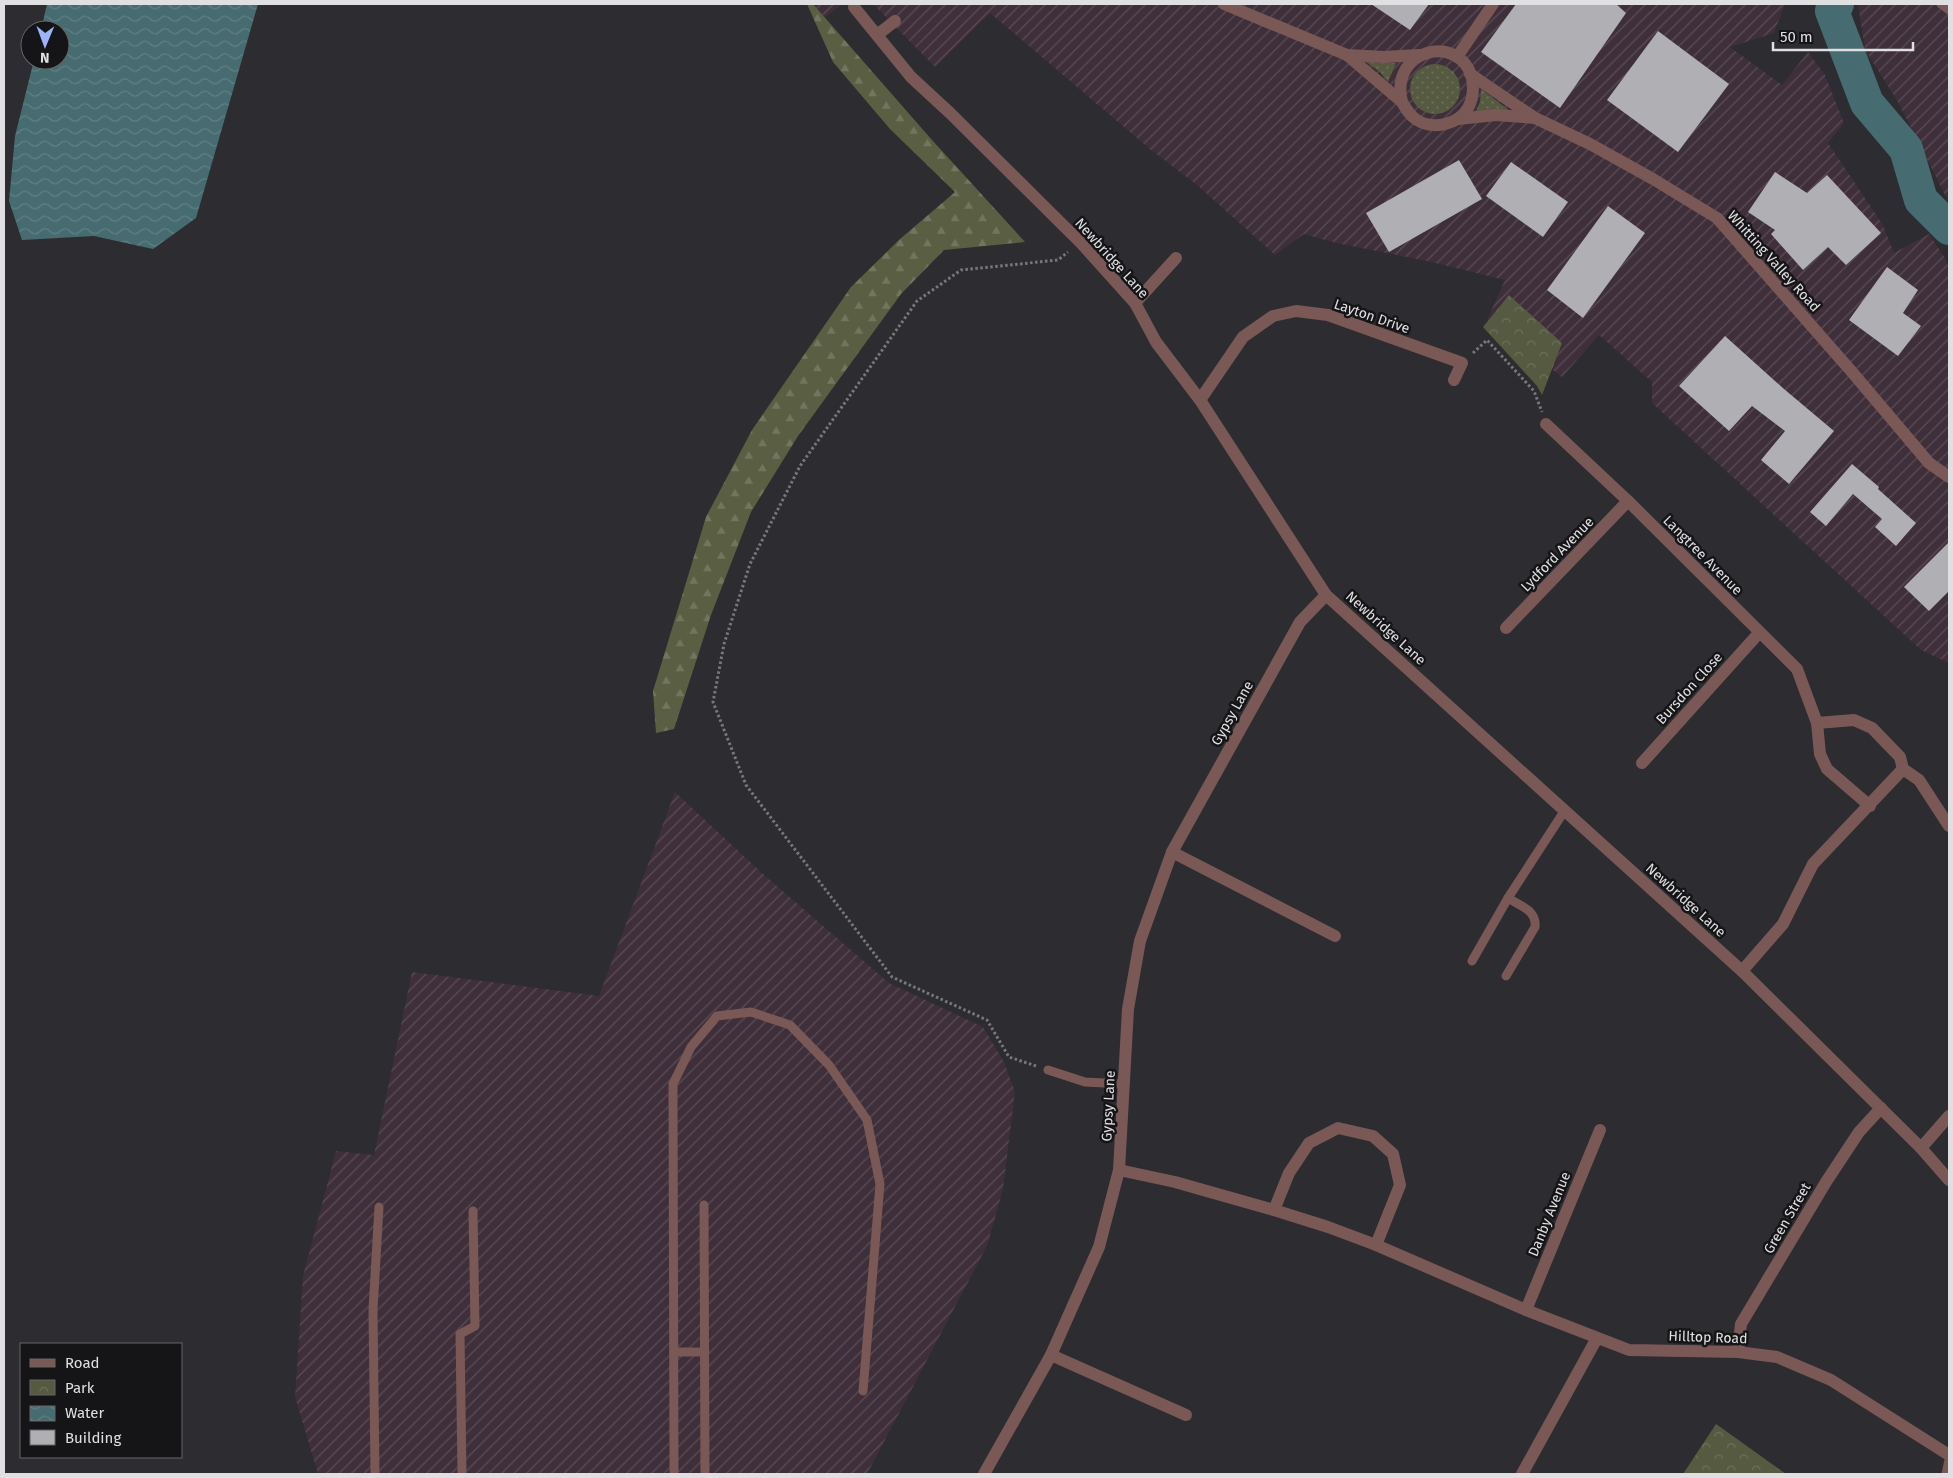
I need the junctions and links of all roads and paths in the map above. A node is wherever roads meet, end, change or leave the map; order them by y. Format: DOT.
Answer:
graph roads {
  1 [pos="1224,4"];
  2 [pos="1493,4"];
  3 [pos="1941,4"];
  4 [pos="854,8"];
  5 [pos="1949,10"];
  6 [pos="895,21"];
  7 [pos="876,35"];
  8 [pos="1347,54"];
  9 [pos="1421,55"];
  10 [pos="1456,57"];
  11 [pos="1470,74"];
  12 [pos="1402,102"];
  13 [pos="1535,118"];
  14 [pos="1458,119"];
  15 [pos="1081,243"];
  16 [pos="1176,258"];
  17 [pos="1135,303"];
  18 [pos="1462,364"];
  19 [pos="1454,380"];
  20 [pos="1200,400"];
  21 [pos="1546,424"];
  22 [pos="1949,477"];
  23 [pos="1628,501"];
  24 [pos="1326,595"];
  25 [pos="1506,628"];
  26 [pos="1759,633"];
  27 [pos="1816,723"];
  28 [pos="1642,763"];
  29 [pos="1904,770"];
  30 [pos="1870,806"];
  31 [pos="1565,810"];
  32 [pos="1949,826"];
  33 [pos="1172,852"];
  34 [pos="1508,898"];
  35 [pos="1335,936"];
  36 [pos="1472,961"];
  37 [pos="1742,971"];
  38 [pos="1506,976"];
  39 [pos="1048,1070"];
  40 [pos="1124,1084"];
  41 [pos="1881,1108"];
  42 [pos="1949,1116"];
  43 [pos="1600,1130"];
  44 [pos="1921,1148"];
  45 [pos="1119,1170"];
  46 [pos="1949,1180"];
  47 [pos="704,1205"];
  48 [pos="379,1208"];
  49 [pos="1274,1210"];
  50 [pos="473,1211"];
  51 [pos="1376,1245"];
  52 [pos="1526,1310"];
  53 [pos="1597,1338"];
  54 [pos="674,1352"];
  55 [pos="705,1352"];
  56 [pos="1738,1352"];
  57 [pos="1051,1355"];
  58 [pos="863,1391"];
  59 [pos="1186,1415"];
  60 [pos="1949,1455"];
  61 [pos="1949,1460"];
  62 [pos="375,1474"];
  63 [pos="462,1474"];
  64 [pos="674,1474"];
  65 [pos="705,1474"];
  66 [pos="984,1474"];
  67 [pos="1522,1474"];
  68 [pos="1946,1474"];
  1 -- 8 [label="street, Whitting Valley Road"];
  2 -- 10 [label="street"];
  3 -- 5 [label="lane"];
  4 -- 7 [label="street, Newbridge Lane"];
  6 -- 7 [label="street"];
  7 -- 15 [label="street, Newbridge Lane"];
  8 -- 9 [label="street, Whitting Valley Road"];
  8 -- 12 [label="street, Whitting Valley Road"];
  9 -- 10 [label="street, Whitting Valley Road"];
  9 -- 12 [label="street"];
  10 -- 11 [label="street, Whitting Valley Road"];
  11 -- 13 [label="street, Whitting Valley Road"];
  11 -- 14 [label="street"];
  12 -- 14 [label="street, Whitting Valley Road"];
  13 -- 14 [label="street, Whitting Valley Road"];
  13 -- 22 [label="street, Whitting Valley Road"];
  15 -- 17 [label="street, Newbridge Lane"];
  15 -- 39 [label="path"];
  16 -- 17 [label="street"];
  17 -- 20 [label="street, Newbridge Lane"];
  18 -- 19 [label="street"];
  18 -- 20 [label="street, Layton Drive"];
  18 -- 21 [label="path"];
  20 -- 24 [label="street, Newbridge Lane"];
  21 -- 23 [label="street, Langtree Avenue"];
  23 -- 25 [label="street, Lydford Avenue"];
  23 -- 26 [label="street, Langtree Avenue"];
  24 -- 31 [label="street, Newbridge Lane"];
  24 -- 33 [label="street, Gypsy Lane"];
  26 -- 27 [label="street, Langtree Avenue"];
  26 -- 28 [label="street, Bursdon Close"];
  27 -- 29 [label="street"];
  27 -- 30 [label="street, Langtree Avenue"];
  29 -- 30 [label="street"];
  29 -- 32 [label="street"];
  30 -- 37 [label="street"];
  31 -- 34 [label="lane"];
  31 -- 37 [label="street, Newbridge Lane"];
  33 -- 35 [label="street"];
  33 -- 40 [label="street, Gypsy Lane"];
  34 -- 36 [label="lane"];
  34 -- 38 [label="lane"];
  37 -- 41 [label="street, Newbridge Lane"];
  39 -- 40 [label="lane"];
  40 -- 45 [label="street, Gypsy Lane"];
  41 -- 44 [label="street, Newbridge Lane"];
  41 -- 56 [label="street, Green Street"];
  42 -- 44 [label="street"];
  43 -- 52 [label="street, Danby Avenue"];
  44 -- 46 [label="street, Newbridge Lane"];
  45 -- 49 [label="street"];
  45 -- 57 [label="street, Gypsy Lane"];
  47 -- 55 [label="lane"];
  48 -- 62 [label="lane"];
  49 -- 51 [label="street"];
  49 -- 51 [label="street"];
  50 -- 63 [label="lane"];
  51 -- 52 [label="street"];
  52 -- 53 [label="street"];
  53 -- 56 [label="street, Hilltop Road"];
  53 -- 67 [label="street"];
  54 -- 55 [label="lane"];
  54 -- 58 [label="lane"];
  54 -- 64 [label="lane"];
  55 -- 65 [label="lane"];
  56 -- 60 [label="street, Hilltop Road"];
  57 -- 59 [label="street"];
  57 -- 66 [label="street, Gypsy Lane"];
  61 -- 68 [label="lane"];
}
